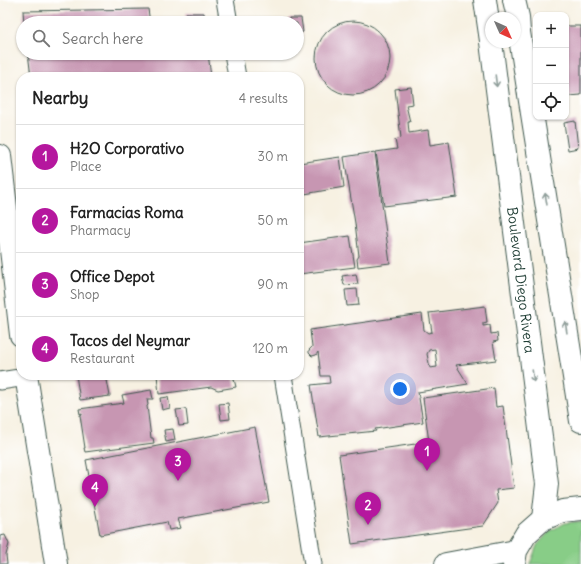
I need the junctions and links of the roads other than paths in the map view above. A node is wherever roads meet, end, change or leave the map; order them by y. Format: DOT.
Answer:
graph roads {
  1 [pos="225,0"];
  2 [pos="485,0"];
  3 [pos="514,0"];
  4 [pos="487,12"];
  5 [pos="228,16"];
  6 [pos="492,48"];
  7 [pos="234,60"];
  8 [pos="236,72"];
  9 [pos="0,156"];
  10 [pos="3,212"];
  11 [pos="16,301"];
  12 [pos="16,378"];
  13 [pos="27,380"];
  14 [pos="284,380"];
  15 [pos="0,381"];
  16 [pos="581,421"];
  17 [pos="581,509"];
  18 [pos="543,519"];
  19 [pos="515,557"];
  20 [pos="56,564"];
  21 [pos="313,564"];
  22 [pos="446,564"];
  1 -- 5 [label="street"];
  2 -- 4 [label="street, Boulevard Diego Rivera"];
  16 -- 3 [label="street, one-way"];
  6 -- 18 [label="street, Boulevard Diego Rivera, one-way"];
  7 -- 8 [label="street"];
  9 -- 10 [label="street"];
  10 -- 11 [label="street"];
  12 -- 15 [label="street"];
  13 -- 20 [label="street"];
  14 -- 21 [label="street"];
  17 -- 18 [label="street"];
  18 -- 19 [label="street"];
  19 -- 22 [label="street"];
}
